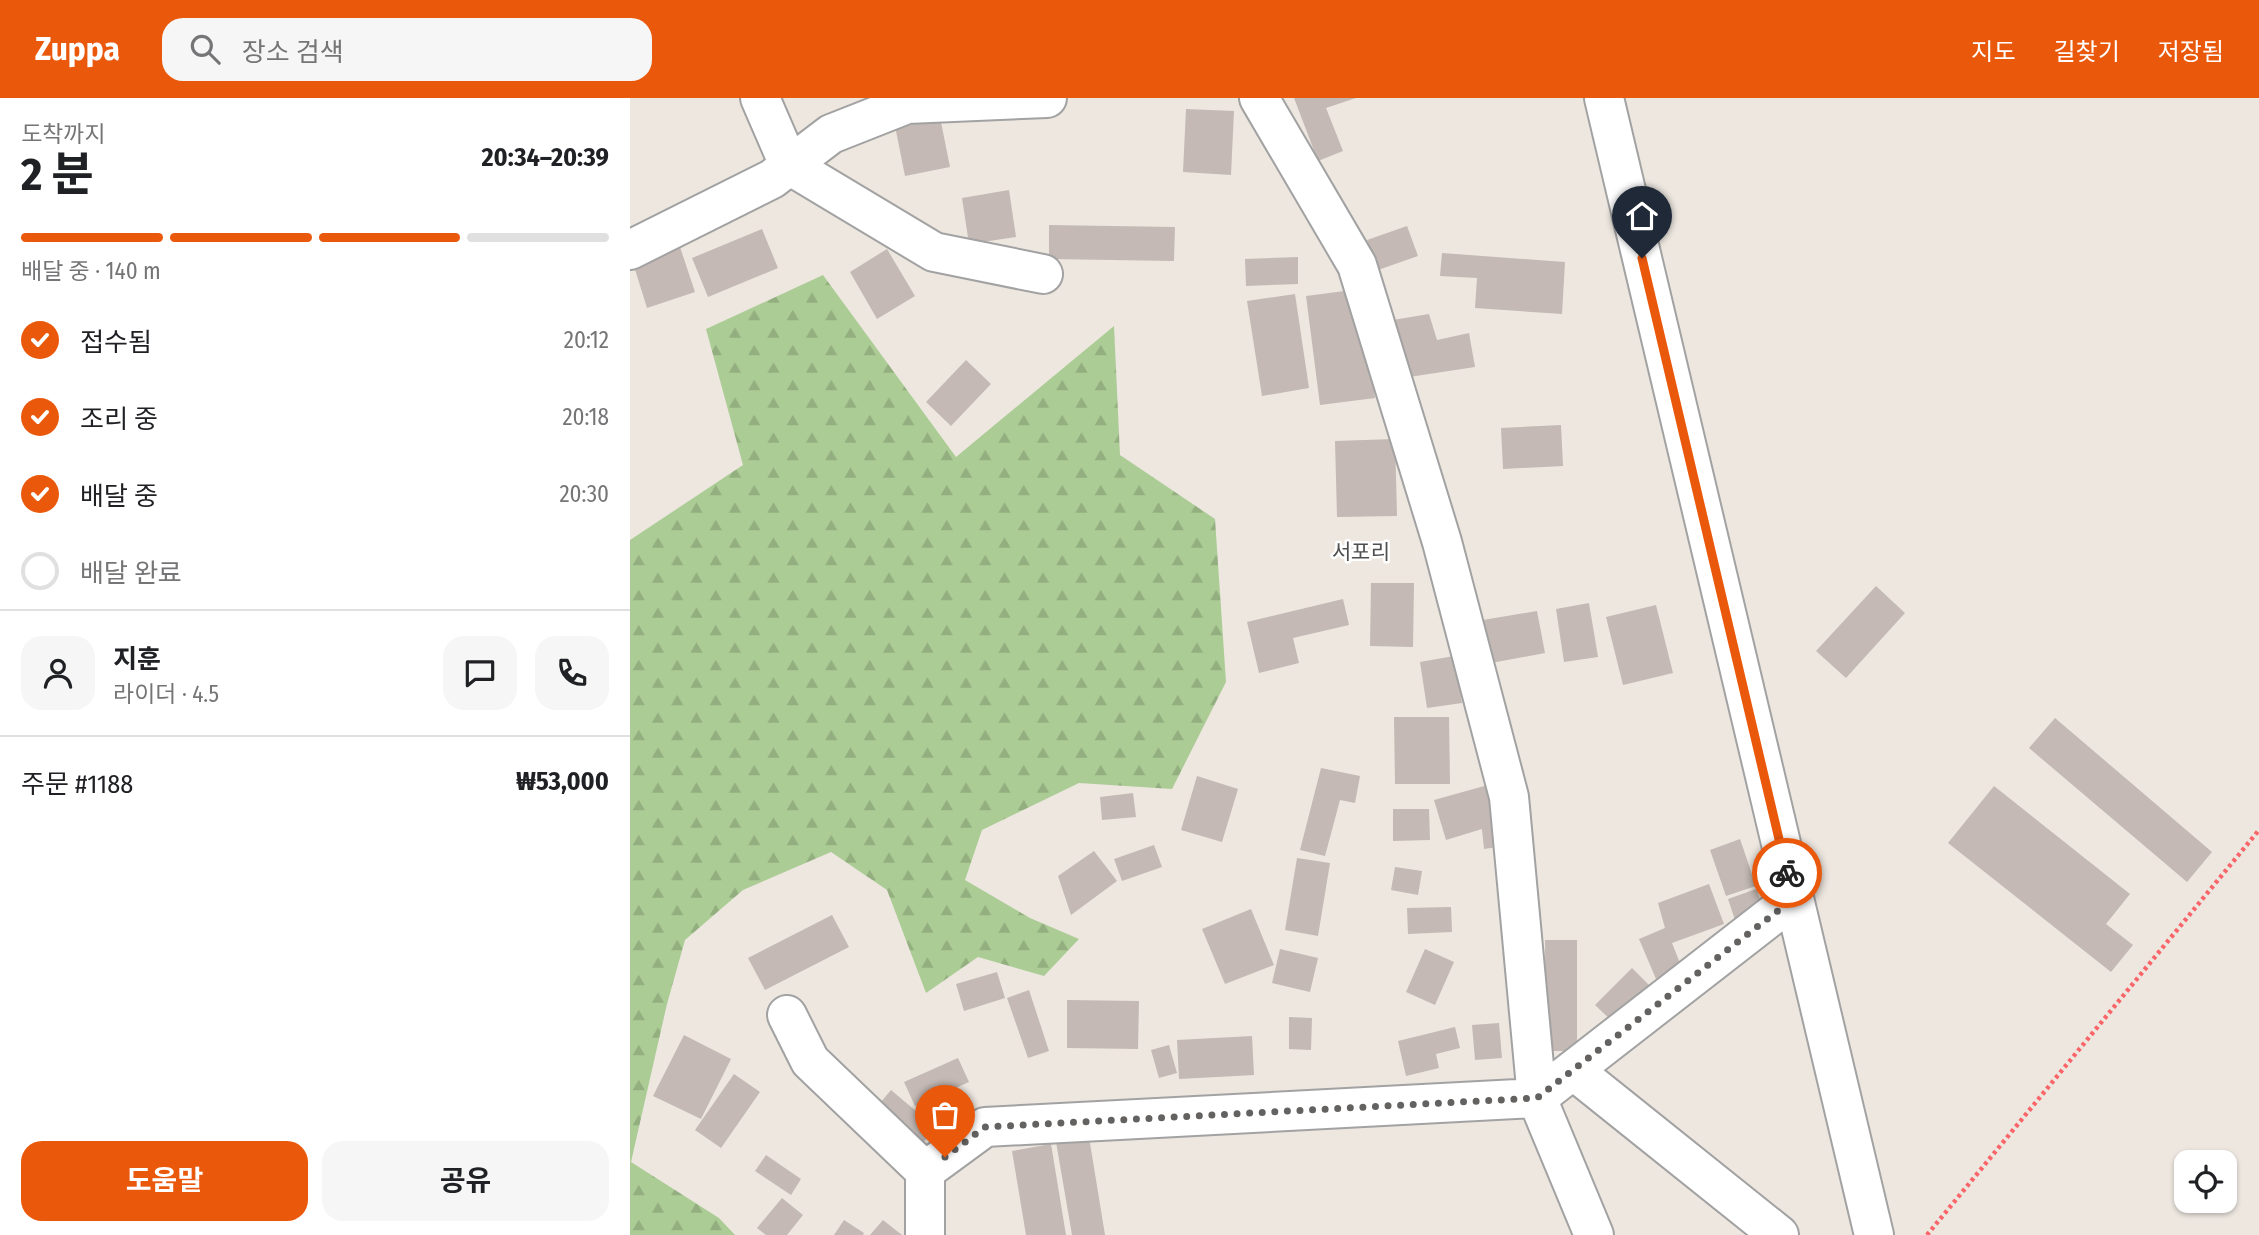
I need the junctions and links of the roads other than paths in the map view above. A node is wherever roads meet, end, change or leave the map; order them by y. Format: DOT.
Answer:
graph roads {
  1 [pos="760,98"];
  2 [pos="1047,98"];
  3 [pos="1259,98"];
  4 [pos="1604,98"];
  5 [pos="789,165"];
  6 [pos="630,250"];
  7 [pos="1043,274"];
  8 [pos="1793,899"];
  9 [pos="788,1015"];
  10 [pos="1573,1070"];
  11 [pos="1537,1098"];
  12 [pos="925,1171"];
  13 [pos="925,1234"];
  14 [pos="1594,1235"];
  15 [pos="1779,1235"];
  16 [pos="1874,1235"];
  1 -- 5 [label="street"];
  2 -- 5 [label="street"];
  3 -- 11 [label="street"];
  4 -- 8 [label="street"];
  5 -- 6 [label="street"];
  5 -- 7 [label="street"];
  8 -- 10 [label="street"];
  8 -- 16 [label="street"];
  9 -- 12 [label="street"];
  10 -- 11 [label="street"];
  10 -- 15 [label="street"];
  11 -- 12 [label="street"];
  11 -- 14 [label="street"];
  12 -- 13 [label="street"];
}
